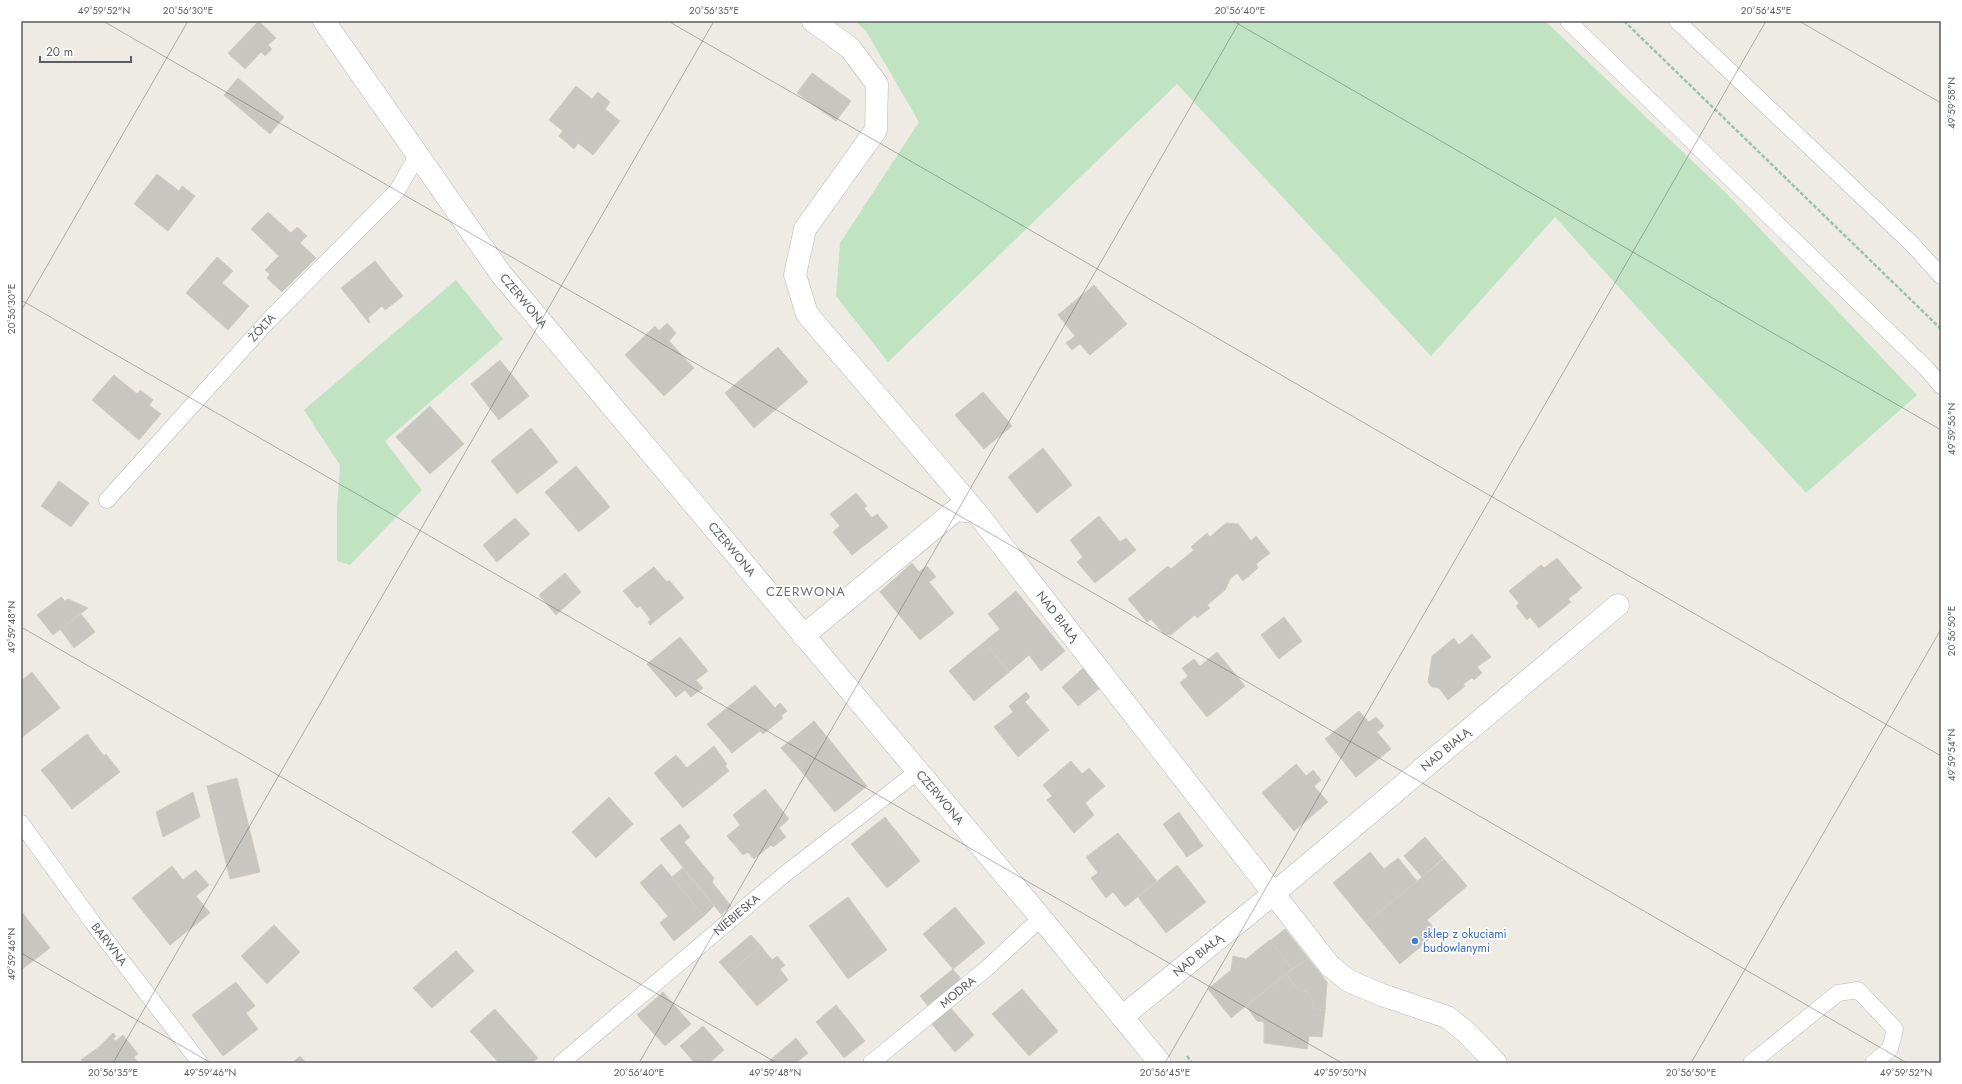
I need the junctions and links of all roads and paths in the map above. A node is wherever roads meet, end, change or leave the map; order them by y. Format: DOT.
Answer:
graph roads {
  1 [pos="813,21"];
  2 [pos="1568,21"];
  3 [pos="1624,21"];
  4 [pos="1677,21"];
  5 [pos="329,23"];
  6 [pos="417,156"];
  7 [pos="1941,276"];
  8 [pos="1941,329"];
  9 [pos="1941,386"];
  10 [pos="107,500"];
  11 [pos="976,512"];
  12 [pos="1618,605"];
  13 [pos="803,636"];
  14 [pos="917,772"];
  15 [pos="21,824"];
  16 [pos="1273,894"];
  17 [pos="1041,918"];
  18 [pos="1122,1017"];
  19 [pos="200,1063"];
  20 [pos="561,1063"];
  21 [pos="871,1063"];
  22 [pos="1160,1063"];
  23 [pos="1496,1063"];
  24 [pos="1751,1063"];
  25 [pos="1873,1063"];
  1 -- 11 [label="street, NAD BIAŁĄ"];
  2 -- 9 [label="lane"];
  3 -- 8 [label="path"];
  4 -- 7 [label="lane"];
  5 -- 6 [label="street, CZERWONA"];
  6 -- 10 [label="lane, ŻÓŁTA"];
  6 -- 13 [label="street, CZERWONA"];
  11 -- 13 [label="street"];
  11 -- 16 [label="street, NAD BIAŁĄ"];
  12 -- 16 [label="street, NAD BIAŁĄ"];
  13 -- 14 [label="street, CZERWONA"];
  14 -- 17 [label="street, CZERWONA"];
  14 -- 20 [label="lane, NIEBIESKA"];
  15 -- 19 [label="lane, BARWNA"];
  16 -- 18 [label="street, NAD BIAŁĄ"];
  16 -- 23 [label="street, NAD BIAŁĄ"];
  17 -- 18 [label="street, CZERWONA"];
  17 -- 21 [label="lane, MODRA"];
  18 -- 22 [label="street, CZERWONA"];
  24 -- 25 [label="lane"];
}
